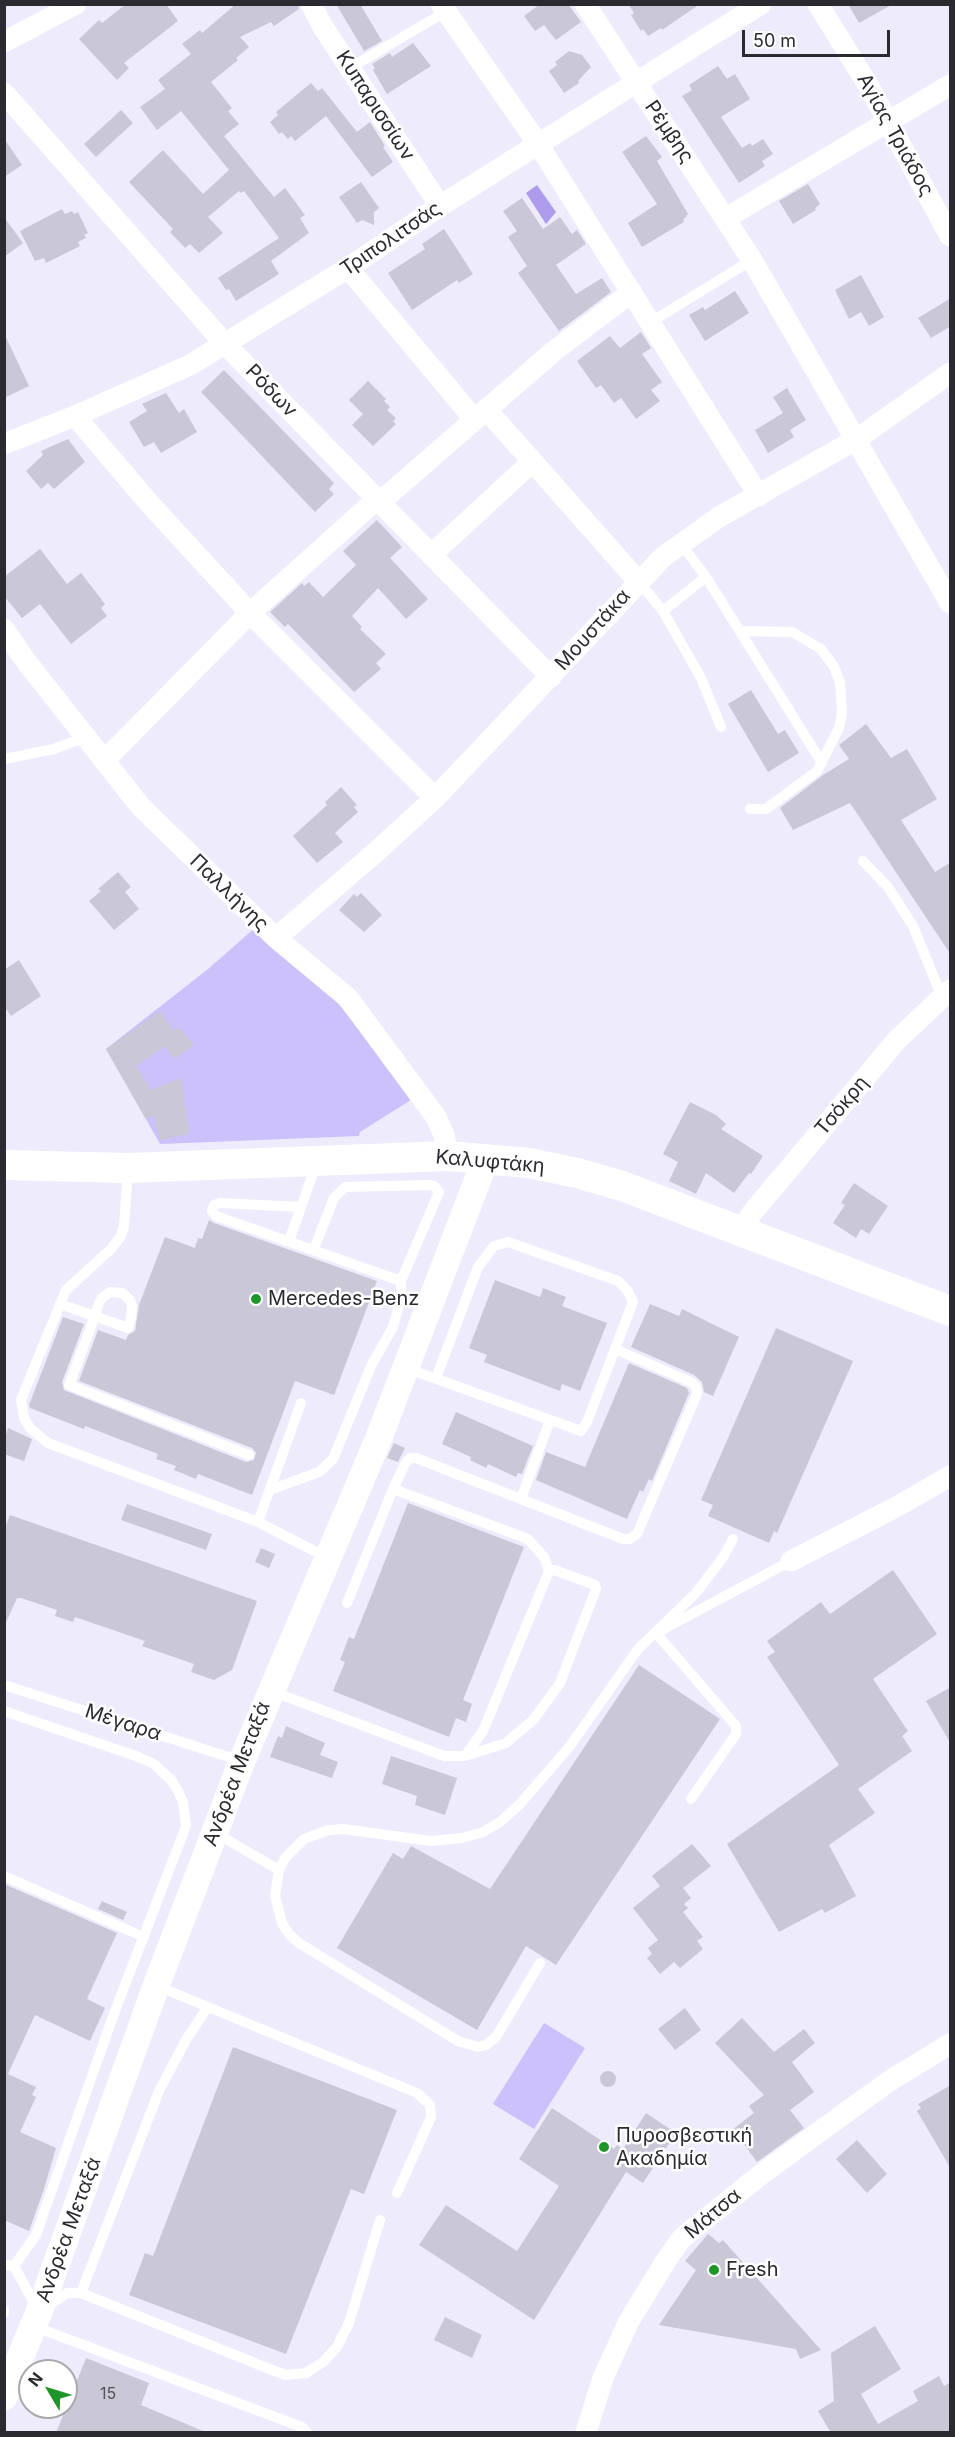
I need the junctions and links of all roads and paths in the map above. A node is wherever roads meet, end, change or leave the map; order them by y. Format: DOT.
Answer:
graph roads {
  1 [pos="76,4"];
  2 [pos="312,4"];
  3 [pos="585,4"];
  4 [pos="761,4"];
  5 [pos="818,4"];
  6 [pos="443,8"];
  7 [pos="4,42"];
  8 [pos="350,68"];
  9 [pos="636,82"];
  10 [pos="951,85"];
  11 [pos="4,93"];
  12 [pos="887,122"];
  13 [pos="538,144"];
  14 [pos="440,206"];
  15 [pos="726,218"];
  16 [pos="951,236"];
  17 [pos="752,260"];
  18 [pos="348,268"];
  19 [pos="632,292"];
  20 [pos="651,322"];
  21 [pos="226,345"];
  22 [pos="951,373"];
  23 [pos="481,415"];
  24 [pos="75,416"];
  25 [pos="858,439"];
  26 [pos="4,444"];
  27 [pos="532,462"];
  28 [pos="759,496"];
  29 [pos="379,501"];
  30 [pos="681,544"];
  31 [pos="431,555"];
  32 [pos="706,577"];
  33 [pos="638,581"];
  34 [pos="951,603"];
  35 [pos="663,611"];
  36 [pos="250,613"];
  37 [pos="4,628"];
  38 [pos="740,631"];
  39 [pos="550,677"];
  40 [pos="721,727"];
  41 [pos="86,738"];
  42 [pos="4,759"];
  43 [pos="104,761"];
  44 [pos="822,763"];
  45 [pos="435,798"];
  46 [pos="750,809"];
  47 [pos="863,861"];
  48 [pos="276,938"];
  49 [pos="946,994"];
  50 [pos="448,1156"];
  51 [pos="486,1158"];
  52 [pos="318,1159"];
  53 [pos="4,1165"];
  54 [pos="128,1167"];
  55 [pos="301,1206"];
  56 [pos="742,1230"];
  57 [pos="289,1241"];
  58 [pos="314,1249"];
  59 [pos="402,1281"];
  60 [pos="60,1304"];
  61 [pos="951,1311"];
  62 [pos="615,1349"];
  63 [pos="406,1368"];
  64 [pos="436,1378"];
  65 [pos="301,1403"];
  66 [pos="550,1420"];
  67 [pos="249,1455"];
  68 [pos="951,1476"];
  69 [pos="393,1489"];
  70 [pos="270,1490"];
  71 [pos="521,1499"];
  72 [pos="258,1522"];
  73 [pos="733,1539"];
  74 [pos="328,1558"];
  75 [pos="791,1561"];
  76 [pos="549,1571"];
  77 [pos="347,1603"];
  78 [pos="656,1633"];
  79 [pos="4,1685"];
  80 [pos="270,1690"];
  81 [pos="4,1711"];
  82 [pos="465,1756"];
  83 [pos="242,1761"];
  84 [pos="691,1799"];
  85 [pos="214,1832"];
  86 [pos="279,1870"];
  87 [pos="4,1876"];
  88 [pos="144,1937"];
  89 [pos="540,1964"];
  90 [pos="156,1986"];
  91 [pos="208,2007"];
  92 [pos="951,2044"];
  93 [pos="397,2193"];
  94 [pos="380,2220"];
  95 [pos="9,2265"];
  96 [pos="81,2293"];
  97 [pos="36,2319"];
  98 [pos="4,2397"];
  99 [pos="307,2433"];
  100 [pos="586,2433"];
  1 -- 7 [label="street"];
  2 -- 8 [label="street, Κυπαρισσίων"];
  3 -- 9 [label="street, Ρέμβης"];
  4 -- 9 [label="street, Τριπολιτσάς"];
  5 -- 12 [label="street, Αγίας Τριάδος"];
  6 -- 8 [label="lane"];
  6 -- 13 [label="street"];
  8 -- 14 [label="street, Κυπαρισσίων"];
  9 -- 13 [label="street, Τριπολιτσάς"];
  9 -- 15 [label="street, Ρέμβης"];
  10 -- 12 [label="street"];
  11 -- 21 [label="street, Ρόδων"];
  12 -- 15 [label="street"];
  12 -- 16 [label="street, Αγίας Τριάδος"];
  13 -- 14 [label="street, Τριπολιτσάς"];
  13 -- 19 [label="street"];
  14 -- 18 [label="street, Τριπολιτσάς"];
  15 -- 17 [label="street, Ρέμβης"];
  17 -- 20 [label="lane"];
  17 -- 25 [label="street, Ρέμβης"];
  18 -- 21 [label="street, Τριπολιτσάς"];
  18 -- 23 [label="street"];
  19 -- 20 [label="street"];
  19 -- 23 [label="street"];
  20 -- 28 [label="street"];
  21 -- 24 [label="street, Τριπολιτσάς"];
  21 -- 29 [label="street, Ρόδων"];
  22 -- 25 [label="street, Μουστάκα"];
  23 -- 27 [label="street"];
  23 -- 29 [label="street"];
  24 -- 26 [label="street, Τριπολιτσάς"];
  24 -- 36 [label="street"];
  25 -- 28 [label="street, Μουστάκα"];
  25 -- 34 [label="street, Ρέμβης"];
  27 -- 31 [label="street"];
  27 -- 33 [label="street"];
  28 -- 30 [label="street, Μουστάκα"];
  29 -- 31 [label="street, Ρόδων"];
  29 -- 36 [label="street"];
  30 -- 32 [label="lane"];
  30 -- 33 [label="street, Μουστάκα"];
  31 -- 39 [label="street, Ρόδων"];
  32 -- 35 [label="lane"];
  32 -- 38 [label="lane"];
  33 -- 35 [label="lane"];
  33 -- 39 [label="street, Μουστάκα"];
  35 -- 40 [label="lane"];
  36 -- 43 [label="street"];
  36 -- 45 [label="street"];
  37 -- 41 [label="street, Παλλήνης"];
  38 -- 44 [label="lane"];
  38 -- 44 [label="lane"];
  39 -- 45 [label="street, Μουστάκα"];
  41 -- 42 [label="lane"];
  41 -- 43 [label="street, Παλλήνης"];
  43 -- 48 [label="street, Παλλήνης"];
  44 -- 46 [label="lane"];
  45 -- 48 [label="street, Μουστάκα"];
  47 -- 49 [label="lane"];
  48 -- 50 [label="street, Παλλήνης"];
  49 -- 56 [label="street, Τσόκρη"];
  50 -- 51 [label="main road, Καλυφτάκη"];
  50 -- 52 [label="main road, Καλυφτάκη"];
  51 -- 56 [label="main road, Καλυφτάκη"];
  51 -- 63 [label="street, Ανδρέα Μεταξά"];
  52 -- 54 [label="main road, Καλυφτάκη"];
  52 -- 55 [label="lane"];
  53 -- 54 [label="main road, Καλυφτάκη"];
  54 -- 60 [label="lane"];
  55 -- 57 [label="lane"];
  55 -- 57 [label="lane"];
  56 -- 61 [label="main road, Καλυφτάκη"];
  57 -- 58 [label="lane"];
  58 -- 59 [label="lane"];
  58 -- 59 [label="lane"];
  59 -- 70 [label="lane"];
  60 -- 67 [label="lane"];
  60 -- 72 [label="lane"];
  62 -- 64 [label="lane"];
  62 -- 66 [label="lane"];
  62 -- 71 [label="lane"];
  63 -- 64 [label="lane"];
  63 -- 74 [label="street, Ανδρέα Μεταξά"];
  64 -- 66 [label="lane"];
  65 -- 70 [label="lane"];
  66 -- 71 [label="lane"];
  68 -- 75 [label="street"];
  69 -- 71 [label="lane"];
  69 -- 76 [label="lane"];
  69 -- 77 [label="lane"];
  70 -- 72 [label="lane"];
  72 -- 74 [label="lane"];
  73 -- 78 [label="lane"];
  74 -- 80 [label="street, Ανδρέα Μεταξά"];
  75 -- 78 [label="lane"];
  76 -- 82 [label="lane"];
  76 -- 82 [label="lane"];
  78 -- 84 [label="lane"];
  78 -- 86 [label="lane"];
  79 -- 83 [label="lane, Μέγαρα"];
  80 -- 82 [label="lane"];
  80 -- 83 [label="street, Ανδρέα Μεταξά"];
  81 -- 88 [label="lane"];
  83 -- 85 [label="street, Ανδρέα Μεταξά"];
  85 -- 86 [label="lane"];
  85 -- 90 [label="street, Ανδρέα Μεταξά"];
  86 -- 89 [label="lane"];
  87 -- 88 [label="lane"];
  88 -- 95 [label="lane"];
  90 -- 91 [label="lane"];
  90 -- 97 [label="street, Ανδρέα Μεταξά"];
  91 -- 93 [label="lane"];
  91 -- 96 [label="lane"];
  92 -- 100 [label="street, Μάτσα"];
  94 -- 96 [label="lane"];
  95 -- 97 [label="lane"];
  96 -- 97 [label="lane"];
  97 -- 98 [label="street, Ανδρέα Μεταξά"];
  97 -- 99 [label="lane"];
}
